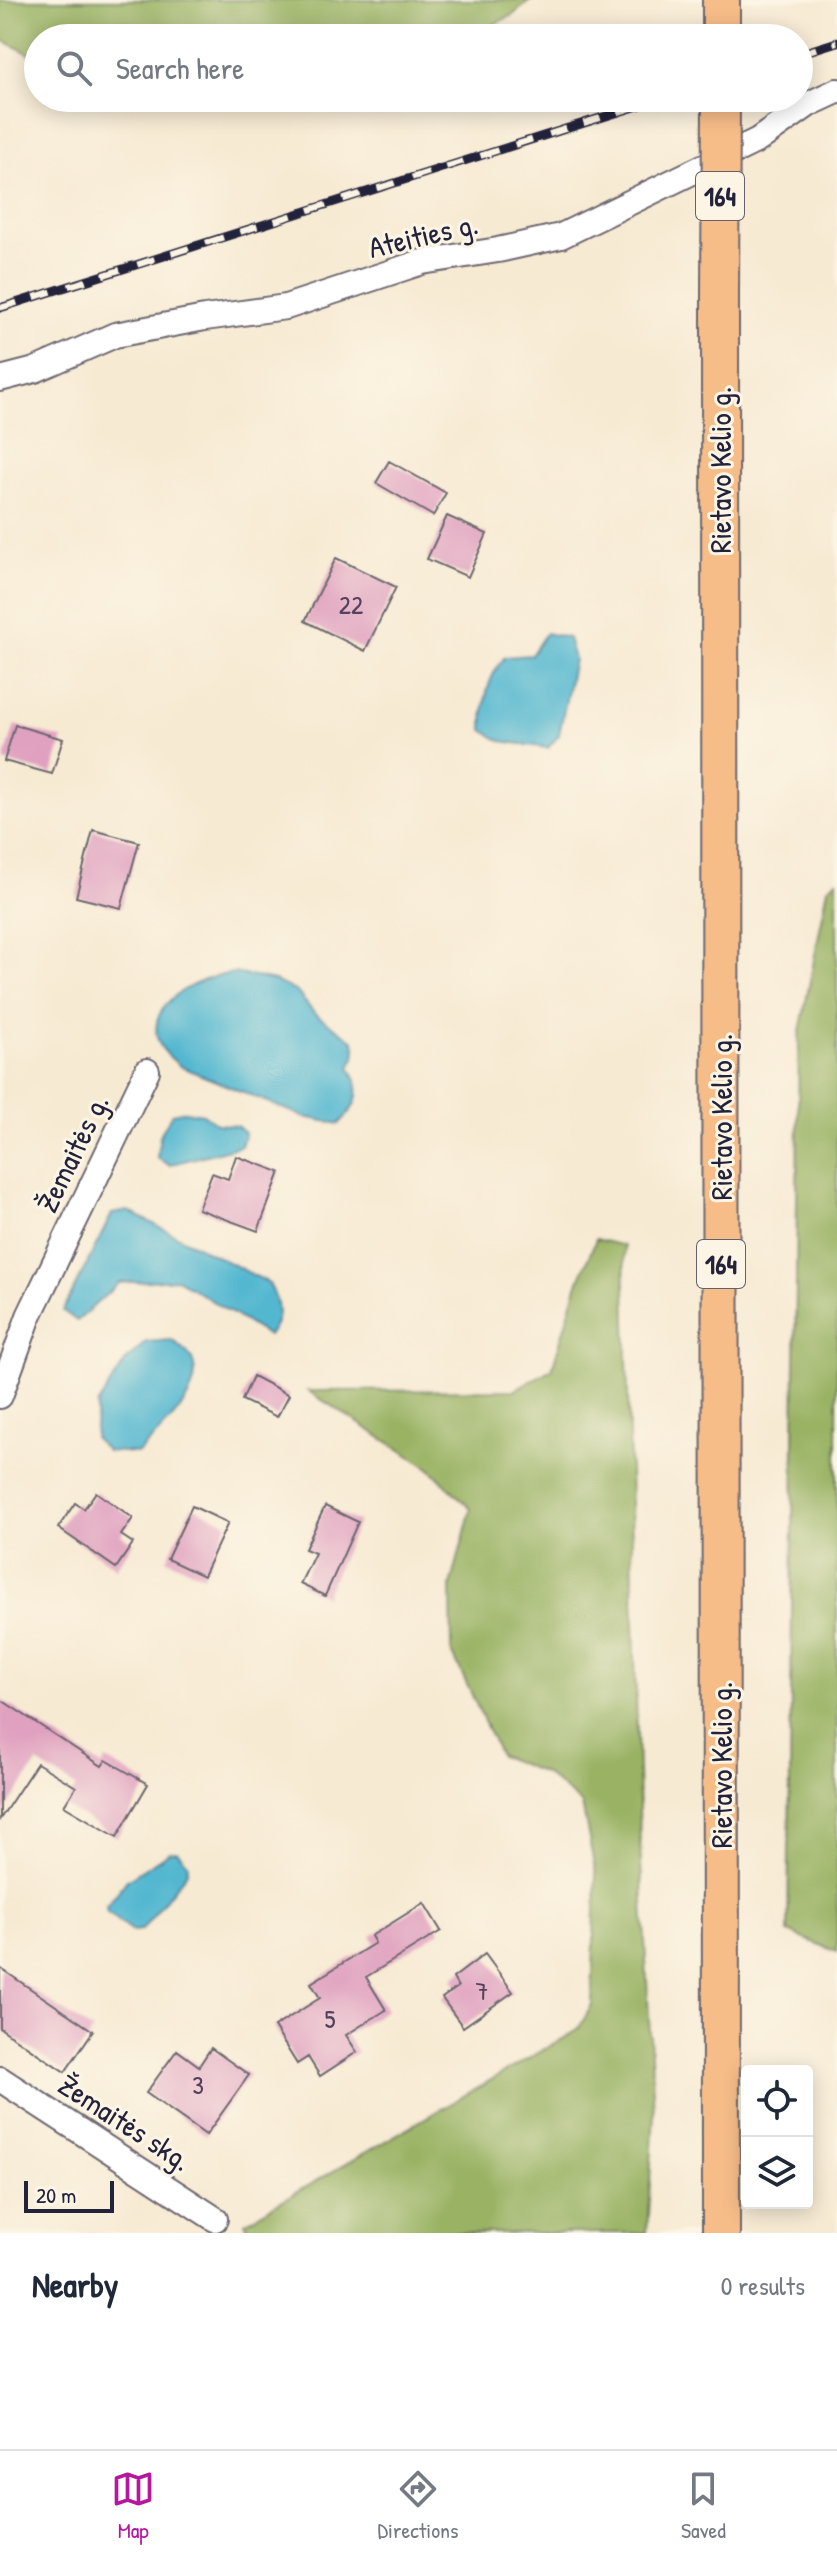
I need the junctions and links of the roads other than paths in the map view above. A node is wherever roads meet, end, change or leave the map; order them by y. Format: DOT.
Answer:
graph roads {
  1 [pos="721,0"];
  2 [pos="721,24"];
  3 [pos="837,91"];
  4 [pos="813,102"];
  5 [pos="721,112"];
  6 [pos="798,112"];
  7 [pos="0,379"];
  8 [pos="147,1071"];
  9 [pos="0,1396"];
  10 [pos="0,2079"];
  11 [pos="215,2219"];
  12 [pos="721,2233"];
  1 -- 2 [label="main road"];
  3 -- 4 [label="street, Ateities g."];
  5 -- 12 [label="main road, Rietavo Kelio g. / 164, bridge"];
  6 -- 7 [label="street, Ateities g."];
  8 -- 9 [label="street, Žemaitės g."];
  10 -- 11 [label="street, Žemaitės skg."];
}
